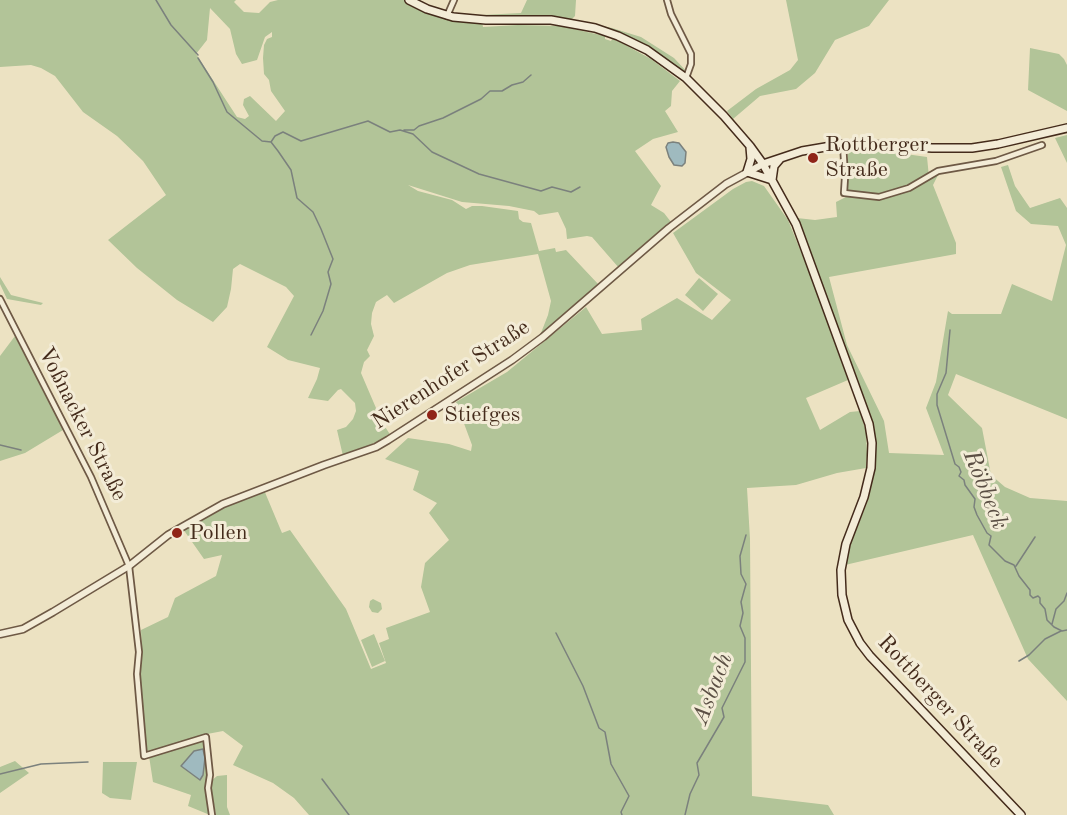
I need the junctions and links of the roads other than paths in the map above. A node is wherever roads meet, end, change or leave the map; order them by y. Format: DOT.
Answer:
graph roads {
  1 [pos="409,0"];
  2 [pos="454,0"];
  3 [pos="667,0"];
  4 [pos="447,16"];
  5 [pos="686,78"];
  6 [pos="1067,126"];
  7 [pos="843,144"];
  8 [pos="1042,145"];
  9 [pos="750,146"];
  10 [pos="782,157"];
  11 [pos="763,164"];
  12 [pos="747,172"];
  13 [pos="772,180"];
  14 [pos="0,299"];
  15 [pos="129,566"];
  16 [pos="0,634"];
  17 [pos="212,815"];
  18 [pos="1022,815"];
  1 -- 4 [label="main road, Rottberger Straße"];
  2 -- 4 [label="street"];
  3 -- 5 [label="street"];
  4 -- 5 [label="main road, Rottberger Straße"];
  5 -- 9 [label="main road, Rottberger Straße"];
  6 -- 7 [label="main road"];
  7 -- 8 [label="street"];
  7 -- 10 [label="main road"];
  9 -- 11 [label="main road, Rottberger Straße"];
  9 -- 12 [label="main road"];
  10 -- 11 [label="main road"];
  10 -- 13 [label="main road"];
  11 -- 12 [label="street, Nierenhofer Straße"];
  11 -- 13 [label="main road, Rottberger Straße"];
  12 -- 13 [label="main road"];
  12 -- 15 [label="street, Nierenhofer Straße"];
  13 -- 18 [label="main road, Rottberger Straße"];
  14 -- 15 [label="street, Voßnacker Straße"];
  15 -- 16 [label="street, Nierenhofer Straße"];
  15 -- 17 [label="street"];
}
